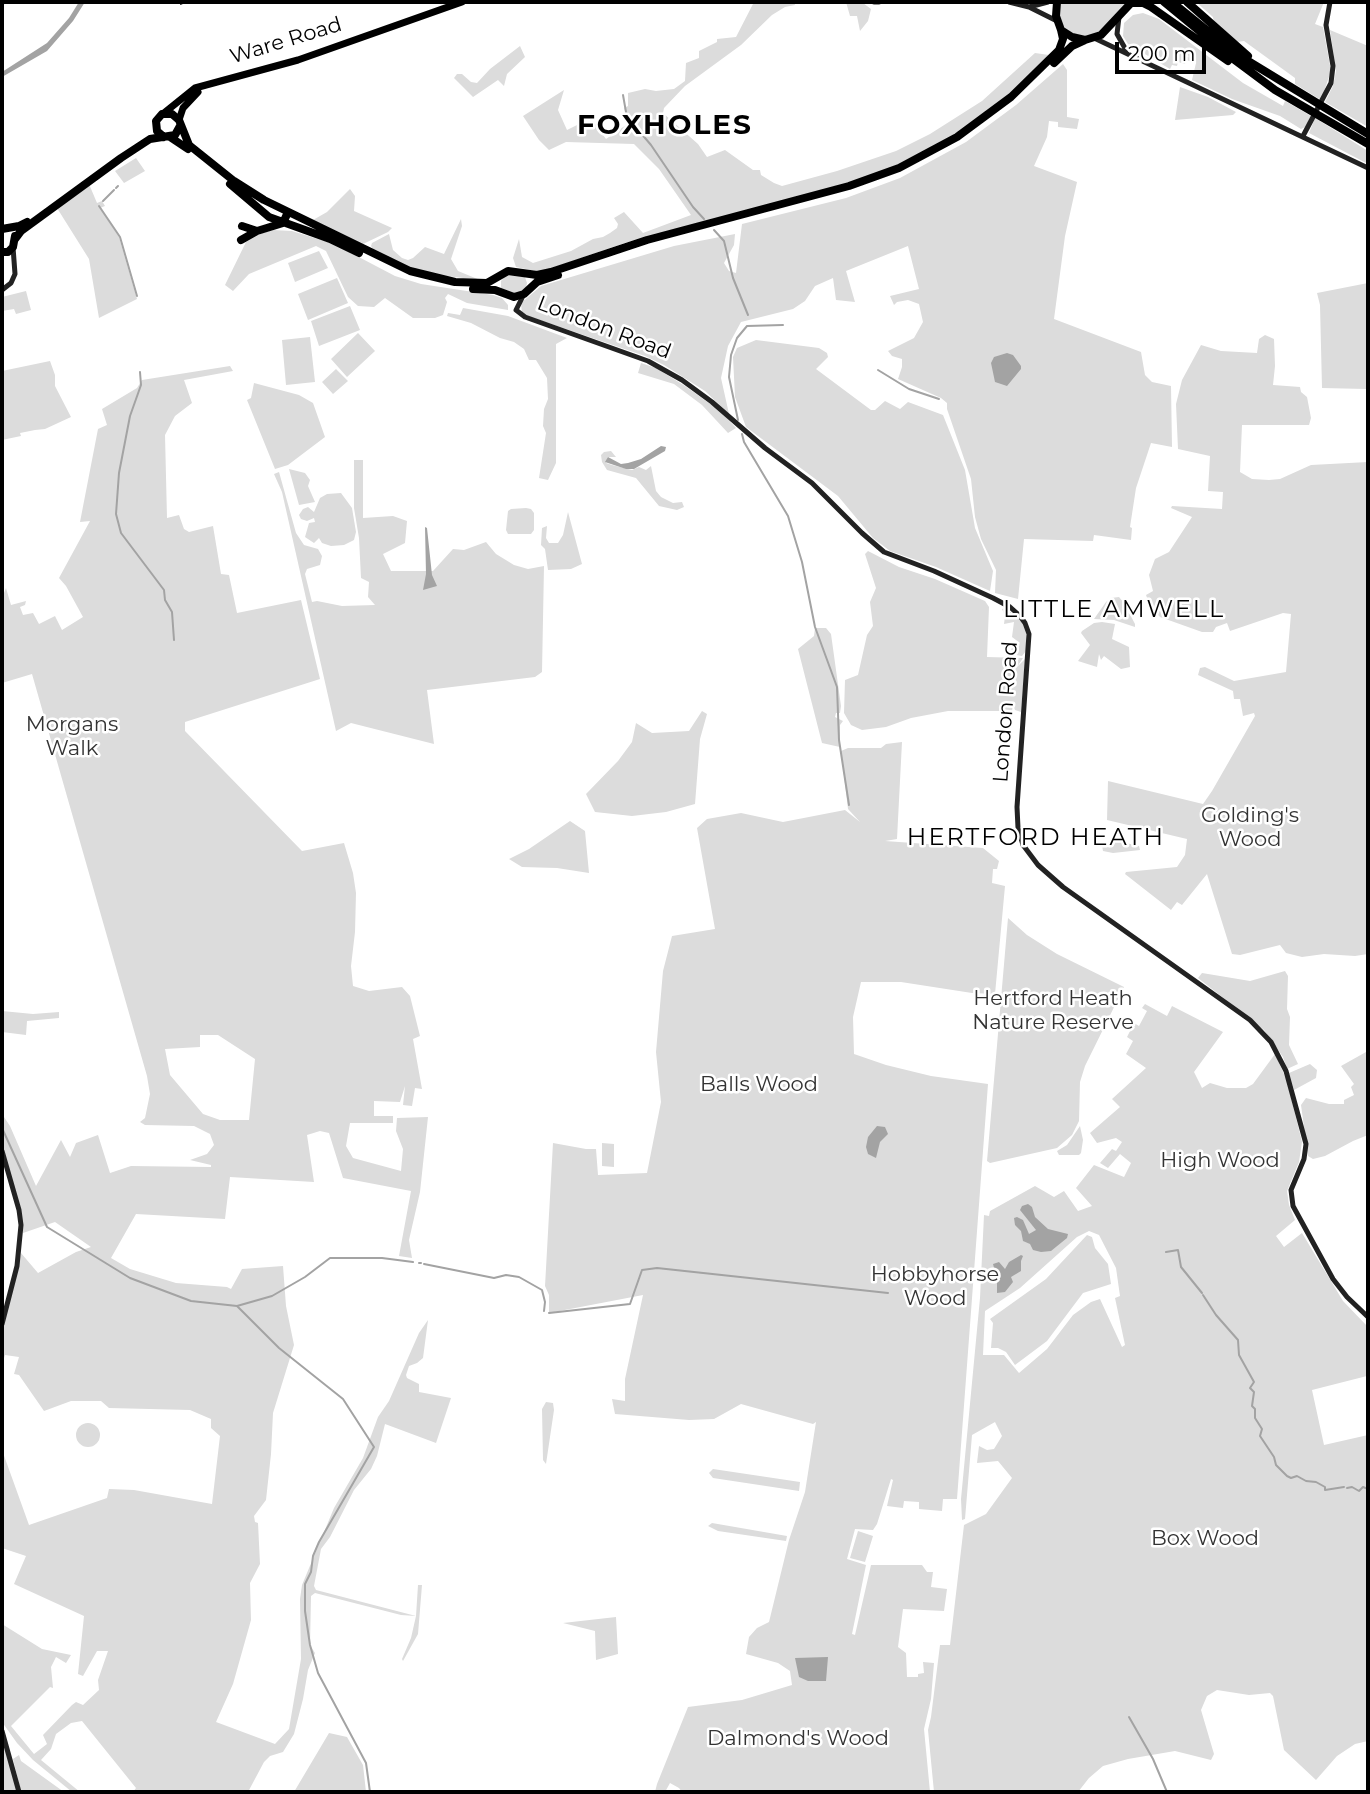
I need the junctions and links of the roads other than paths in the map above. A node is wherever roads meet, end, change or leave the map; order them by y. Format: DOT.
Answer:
graph roads {
  1 [pos="462,2"];
  2 [pos="1009,2"];
  3 [pos="1048,2"];
  4 [pos="1057,2"];
  5 [pos="1132,2"];
  6 [pos="1164,2"];
  7 [pos="1172,2"];
  8 [pos="1188,2"];
  9 [pos="1330,2"];
  10 [pos="1029,7"];
  11 [pos="1119,16"];
  12 [pos="1057,21"];
  13 [pos="1061,30"];
  14 [pos="1090,39"];
  15 [pos="1130,54"];
  16 [pos="1278,86"];
  17 [pos="199,88"];
  18 [pos="164,113"];
  19 [pos="179,123"];
  20 [pos="156,126"];
  21 [pos="1368,134"];
  22 [pos="1303,136"];
  23 [pos="167,137"];
  24 [pos="1368,144"];
  25 [pos="1368,168"];
  26 [pos="232,185"];
  27 [pos="236,201"];
  28 [pos="288,212"];
  29 [pos="283,223"];
  30 [pos="242,226"];
  31 [pos="4,227"];
  32 [pos="257,231"];
  33 [pos="241,240"];
  34 [pos="14,243"];
  35 [pos="3,253"];
  36 [pos="14,260"];
  37 [pos="526,274"];
  38 [pos="499,278"];
  39 [pos="2,290"];
  40 [pos="526,291"];
  41 [pos="506,294"];
  42 [pos="516,308"];
  43 [pos="2,1151"];
  44 [pos="1368,1317"];
  45 [pos="2,1324"];
  46 [pos="2,1731"];
  47 [pos="19,1792"];
  1 -- 17 [label="main road, Ware Road"];
  2 -- 10 [label="main road"];
  3 -- 10 [label="main road"];
  4 -- 12 [label="highway"];
  5 -- 11 [label="highway"];
  5 -- 16 [label="highway"];
  6 -- 16 [label="highway"];
  7 -- 16 [label="highway"];
  8 -- 16 [label="highway"];
  9 -- 22 [label="main road"];
  10 -- 12 [label="main road"];
  11 -- 14 [label="highway"];
  11 -- 15 [label="main road"];
  12 -- 13 [label="highway"];
  13 -- 14 [label="highway"];
  13 -- 37 [label="highway"];
  14 -- 15 [label="main road"];
  14 -- 40 [label="highway"];
  15 -- 22 [label="main road"];
  16 -- 21 [label="highway"];
  16 -- 24 [label="highway"];
  17 -- 18 [label="main road, Ware Road"];
  17 -- 19 [label="main road"];
  18 -- 19 [label="highway"];
  18 -- 20 [label="highway"];
  19 -- 23 [label="highway"];
  19 -- 28 [label="highway"];
  20 -- 23 [label="highway"];
  20 -- 31 [label="highway"];
  22 -- 25 [label="main road"];
  23 -- 26 [label="highway"];
  23 -- 34 [label="highway"];
  26 -- 27 [label="highway"];
  26 -- 29 [label="highway"];
  28 -- 29 [label="highway"];
  28 -- 38 [label="highway"];
  29 -- 32 [label="highway"];
  29 -- 41 [label="highway"];
  30 -- 32 [label="highway"];
  31 -- 34 [label="highway"];
  32 -- 33 [label="highway"];
  34 -- 35 [label="highway"];
  34 -- 36 [label="main road"];
  35 -- 36 [label="main road"];
  36 -- 39 [label="main road"];
  37 -- 38 [label="highway"];
  37 -- 40 [label="highway"];
  38 -- 41 [label="highway"];
  40 -- 41 [label="highway"];
  40 -- 42 [label="main road"];
  41 -- 42 [label="main road"];
  42 -- 44 [label="main road, London Road"];
  43 -- 45 [label="main road"];
  46 -- 47 [label="main road"];
}
